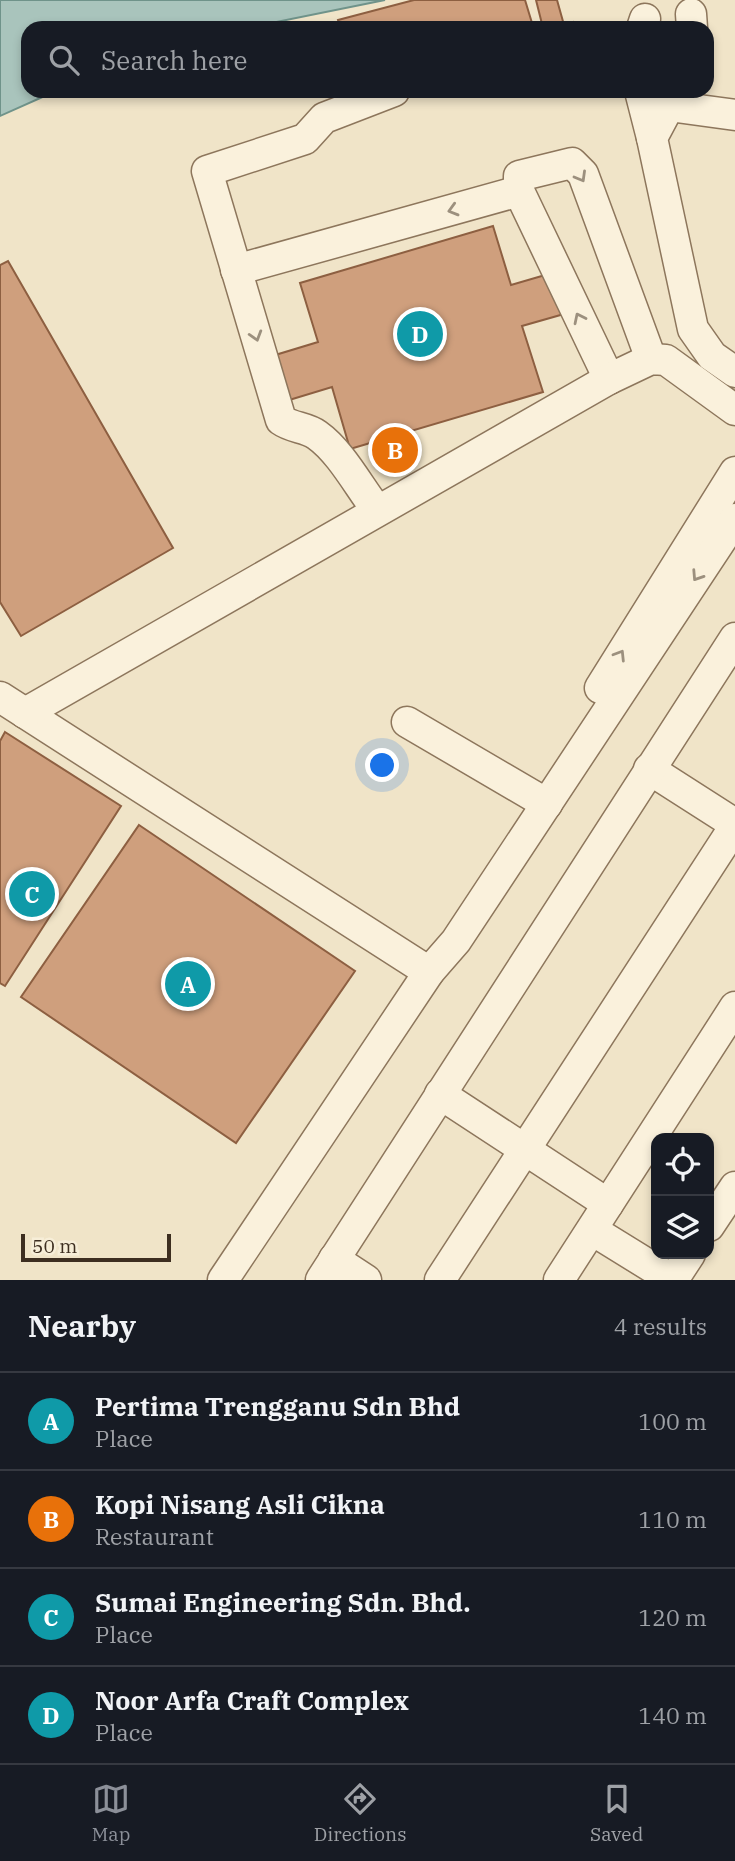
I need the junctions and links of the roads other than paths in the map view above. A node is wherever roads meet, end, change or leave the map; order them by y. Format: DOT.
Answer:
graph roads {
  1 [pos="376,98"];
  2 [pos="642,98"];
  3 [pos="673,98"];
  4 [pos="735,115"];
  5 [pos="652,138"];
  6 [pos="519,191"];
  7 [pos="236,270"];
  8 [pos="651,359"];
  9 [pos="735,372"];
  10 [pos="609,379"];
  11 [pos="735,410"];
  12 [pos="735,472"];
  13 [pos="377,510"];
  14 [pos="735,519"];
  15 [pos="735,638"];
  16 [pos="7,702"];
  17 [pos="407,722"];
  18 [pos="649,769"];
  19 [pos="540,800"];
  20 [pos="735,825"];
  21 [pos="429,972"];
  22 [pos="731,1024"];
  23 [pos="440,1094"];
  24 [pos="525,1150"];
  25 [pos="735,1187"];
  26 [pos="608,1204"];
  27 [pos="714,1218"];
  28 [pos="592,1230"];
  29 [pos="687,1259"];
  30 [pos="327,1270"];
  31 [pos="223,1280"];
  32 [pos="366,1280"];
  33 [pos="440,1280"];
  34 [pos="559,1280"];
  35 [pos="673,1280"];
  1 -- 7 [label="street"];
  2 -- 5 [label="street"];
  3 -- 4 [label="street"];
  3 -- 5 [label="street"];
  5 -- 9 [label="street"];
  6 -- 7 [label="street, one-way"];
  6 -- 8 [label="street, one-way"];
  10 -- 6 [label="street, one-way"];
  7 -- 13 [label="street, one-way"];
  8 -- 10 [label="street"];
  8 -- 11 [label="street"];
  10 -- 13 [label="street"];
  19 -- 12 [label="street, one-way"];
  13 -- 16 [label="street"];
  14 -- 19 [label="street, one-way"];
  15 -- 18 [label="street"];
  16 -- 21 [label="street"];
  17 -- 19 [label="street"];
  18 -- 20 [label="street"];
  18 -- 23 [label="street"];
  19 -- 21 [label="street"];
  20 -- 24 [label="street"];
  21 -- 31 [label="street"];
  22 -- 26 [label="street"];
  23 -- 24 [label="street"];
  23 -- 30 [label="street"];
  24 -- 26 [label="street"];
  24 -- 33 [label="street"];
  25 -- 27 [label="street"];
  26 -- 28 [label="street"];
  28 -- 34 [label="street"];
  28 -- 35 [label="street"];
  29 -- 35 [label="street"];
  30 -- 32 [label="street"];
}
